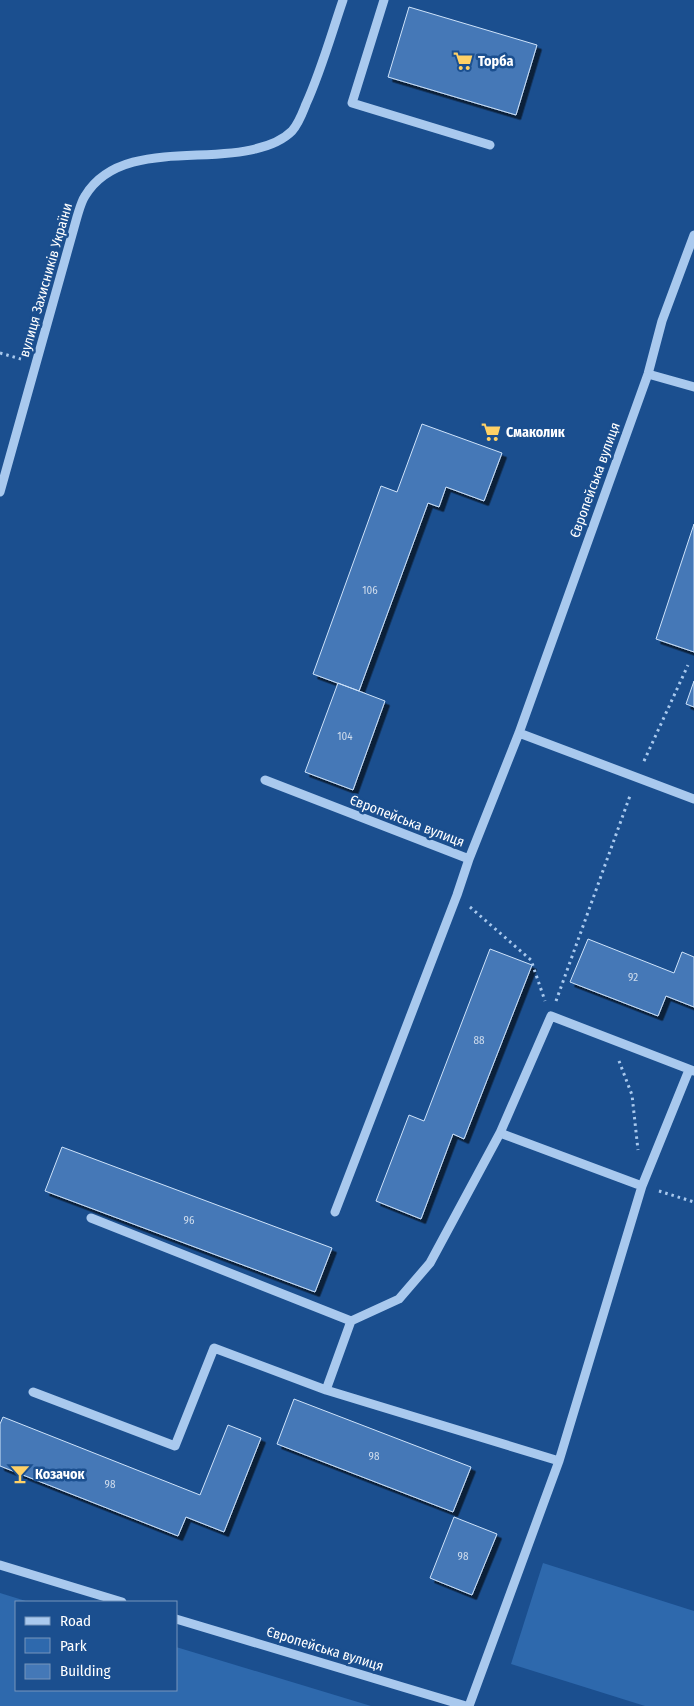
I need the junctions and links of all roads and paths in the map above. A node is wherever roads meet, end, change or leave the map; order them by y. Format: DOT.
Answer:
graph roads {
  1 [pos="343,0"];
  2 [pos="384,0"];
  3 [pos="490,145"];
  4 [pos="694,235"];
  5 [pos="0,353"];
  6 [pos="25,360"];
  7 [pos="648,374"];
  8 [pos="694,387"];
  9 [pos="0,492"];
  10 [pos="688,665"];
  11 [pos="519,734"];
  12 [pos="636,778"];
  13 [pos="265,780"];
  14 [pos="694,799"];
  15 [pos="469,860"];
  16 [pos="457,896"];
  17 [pos="550,1016"];
  18 [pos="611,1039"];
  19 [pos="692,1070"];
  20 [pos="500,1133"];
  21 [pos="642,1186"];
  22 [pos="694,1202"];
  23 [pos="335,1212"];
  24 [pos="91,1218"];
  25 [pos="351,1320"];
  26 [pos="326,1390"];
  27 [pos="33,1392"];
  28 [pos="559,1461"];
  29 [pos="0,1565"];
  30 [pos="119,1601"];
  31 [pos="178,1620"];
  32 [pos="467,1706"];
  1 -- 9 [label="street, вулиця Захисників України"];
  2 -- 3 [label="street"];
  4 -- 7 [label="street, Європейська вулиця"];
  5 -- 6 [label="path"];
  7 -- 8 [label="street"];
  7 -- 11 [label="street, Європейська вулиця"];
  10 -- 12 [label="path"];
  11 -- 12 [label="street"];
  11 -- 15 [label="street, Європейська вулиця"];
  12 -- 14 [label="street"];
  12 -- 17 [label="path"];
  13 -- 15 [label="street, Європейська вулиця"];
  15 -- 16 [label="street"];
  16 -- 17 [label="path"];
  16 -- 23 [label="street"];
  17 -- 18 [label="street"];
  17 -- 20 [label="street"];
  18 -- 19 [label="street"];
  18 -- 21 [label="path"];
  19 -- 21 [label="street"];
  20 -- 21 [label="street"];
  20 -- 25 [label="street"];
  21 -- 22 [label="path"];
  21 -- 28 [label="street"];
  24 -- 25 [label="street"];
  25 -- 26 [label="street"];
  26 -- 27 [label="street"];
  26 -- 28 [label="street"];
  28 -- 32 [label="street"];
  29 -- 30 [label="street"];
  31 -- 32 [label="street, Європейська вулиця"];
}
